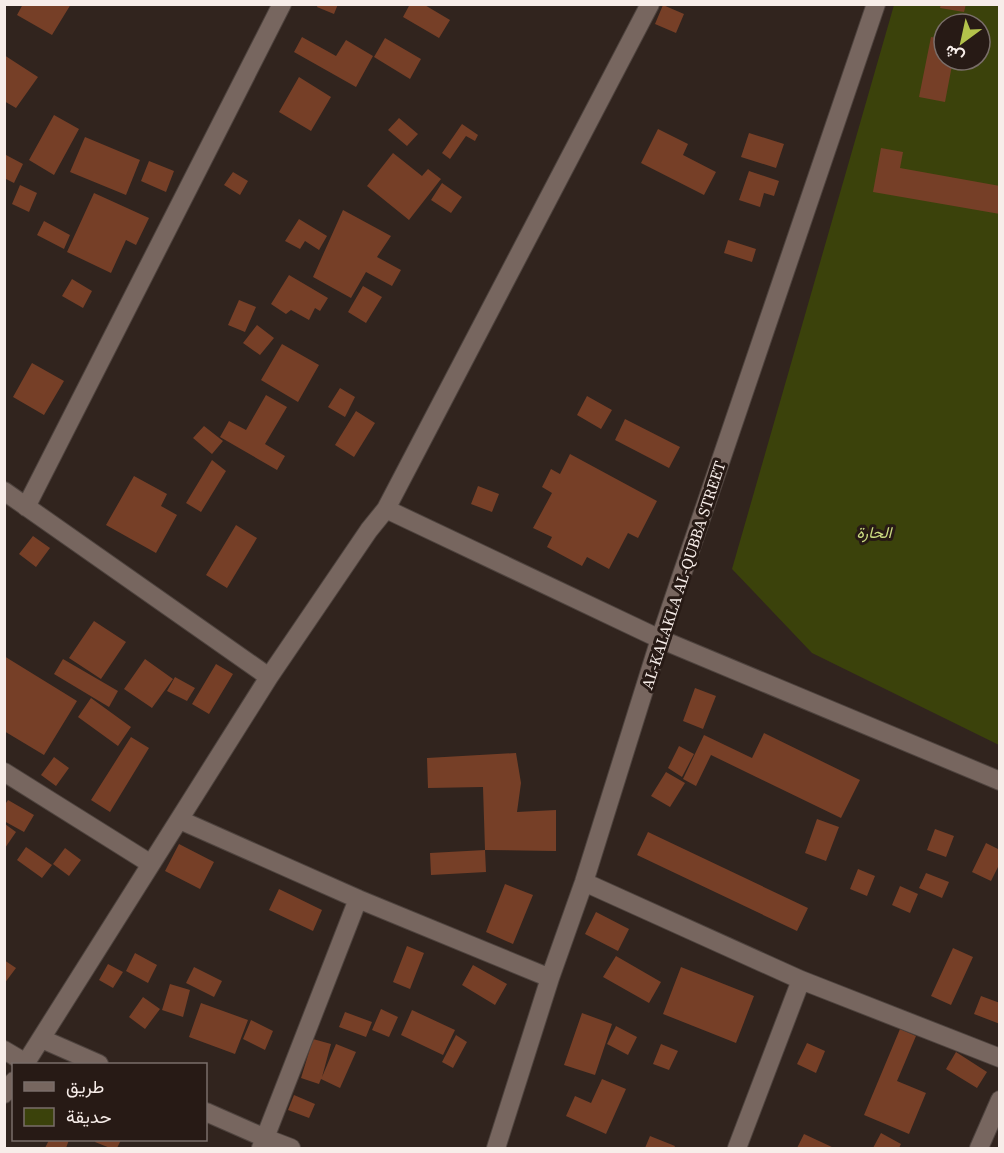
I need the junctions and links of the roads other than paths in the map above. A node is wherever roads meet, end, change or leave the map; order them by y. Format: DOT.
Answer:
graph roads {
  1 [pos="282,4"];
  2 [pos="650,4"];
  3 [pos="876,4"];
  4 [pos="4,491"];
  5 [pos="26,507"];
  6 [pos="386,509"];
  7 [pos="660,639"];
  8 [pos="269,677"];
  9 [pos="4,772"];
  10 [pos="999,781"];
  11 [pos="180,820"];
  12 [pos="151,864"];
  13 [pos="584,882"];
  14 [pos="358,899"];
  15 [pos="550,978"];
  16 [pos="801,980"];
  17 [pos="42,1039"];
  18 [pos="4,1050"];
  19 [pos="999,1058"];
  20 [pos="24,1063"];
  21 [pos="27,1063"];
  22 [pos="95,1063"];
  23 [pos="999,1100"];
  24 [pos="207,1113"];
  25 [pos="263,1144"];
  26 [pos="291,1149"];
  27 [pos="496,1149"];
  28 [pos="737,1149"];
  29 [pos="979,1149"];
  1 -- 5 [label="street"];
  2 -- 6 [label="street"];
  3 -- 7 [label="street, AL-KALAKLA AL-QUBBA STREET"];
  4 -- 5 [label="street"];
  5 -- 8 [label="street"];
  6 -- 7 [label="street"];
  6 -- 8 [label="street"];
  7 -- 10 [label="street"];
  7 -- 13 [label="street, AL-KALAKLA AL-QUBBA STREET"];
  8 -- 11 [label="street"];
  9 -- 12 [label="street"];
  11 -- 12 [label="street"];
  11 -- 14 [label="street"];
  12 -- 17 [label="street"];
  13 -- 15 [label="street, AL-KALAKLA AL-QUBBA STREET"];
  13 -- 16 [label="street"];
  14 -- 15 [label="street"];
  14 -- 25 [label="street"];
  15 -- 27 [label="street, AL-KALAKLA AL-QUBBA STREET"];
  16 -- 19 [label="street"];
  16 -- 28 [label="street"];
  17 -- 21 [label="street"];
  17 -- 22 [label="street"];
  18 -- 20 [label="street"];
  23 -- 29 [label="street"];
  24 -- 25 [label="street"];
  25 -- 26 [label="street"];
}
